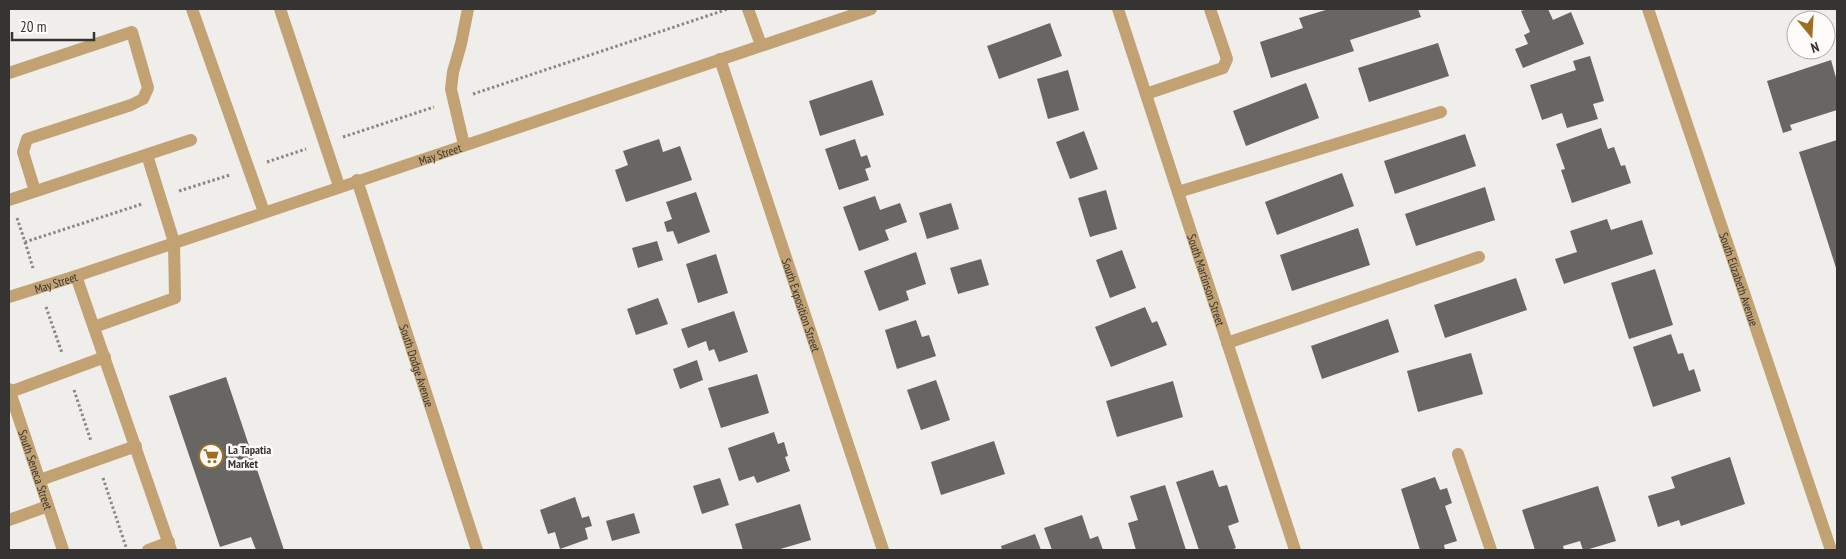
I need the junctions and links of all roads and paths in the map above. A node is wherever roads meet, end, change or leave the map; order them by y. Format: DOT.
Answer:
graph roads {
  1 [pos="192,9"];
  2 [pos="280,9"];
  3 [pos="468,9"];
  4 [pos="729,9"];
  5 [pos="748,9"];
  6 [pos="871,9"];
  7 [pos="1118,9"];
  8 [pos="1210,9"];
  9 [pos="1648,9"];
  10 [pos="761,45"];
  11 [pos="720,59"];
  12 [pos="9,73"];
  13 [pos="1146,94"];
  14 [pos="454,100"];
  15 [pos="1441,112"];
  16 [pos="191,140"];
  17 [pos="325,143"];
  18 [pos="464,145"];
  19 [pos="147,155"];
  20 [pos="249,168"];
  21 [pos="357,180"];
  22 [pos="339,186"];
  23 [pos="35,191"];
  24 [pos="1178,192"];
  25 [pos="160,198"];
  26 [pos="10,200"];
  27 [pos="264,212"];
  28 [pos="25,242"];
  29 [pos="174,242"];
  30 [pos="1480,257"];
  31 [pos="76,276"];
  32 [pos="40,287"];
  33 [pos="9,297"];
  34 [pos="94,327"];
  35 [pos="1228,343"];
  36 [pos="105,357"];
  37 [pos="68,371"];
  38 [pos="9,390"];
  39 [pos="136,446"];
  40 [pos="1458,454"];
  41 [pos="97,459"];
  42 [pos="40,480"];
  43 [pos="48,506"];
  44 [pos="9,520"];
  45 [pos="170,546"];
  46 [pos="63,550"];
  47 [pos="127,550"];
  48 [pos="148,550"];
  49 [pos="477,550"];
  50 [pos="883,550"];
  51 [pos="1295,550"];
  52 [pos="1491,550"];
  53 [pos="1831,550"];
  1 -- 20 [label="street"];
  2 -- 17 [label="street"];
  3 -- 14 [label="street"];
  4 -- 14 [label="path"];
  5 -- 10 [label="street"];
  6 -- 10 [label="street, May Street"];
  7 -- 13 [label="street, South Martinson Street"];
  8 -- 13 [label="street"];
  9 -- 53 [label="street, South Elizabeth Avenue"];
  10 -- 11 [label="street, May Street"];
  11 -- 18 [label="street, May Street"];
  11 -- 50 [label="street, South Exposition Street"];
  12 -- 23 [label="street"];
  13 -- 24 [label="street, South Martinson Street"];
  14 -- 17 [label="path"];
  14 -- 18 [label="street"];
  15 -- 24 [label="street"];
  16 -- 19 [label="street"];
  17 -- 20 [label="path"];
  17 -- 22 [label="street"];
  18 -- 21 [label="street, May Street"];
  19 -- 23 [label="street"];
  19 -- 25 [label="street"];
  20 -- 25 [label="path"];
  20 -- 27 [label="street"];
  21 -- 22 [label="street, May Street"];
  21 -- 49 [label="street, South Dodge Avenue"];
  22 -- 27 [label="street, May Street"];
  23 -- 26 [label="street"];
  24 -- 35 [label="street, South Martinson Street"];
  25 -- 28 [label="path"];
  25 -- 29 [label="street"];
  26 -- 28 [label="path"];
  27 -- 29 [label="street, May Street"];
  28 -- 32 [label="path"];
  29 -- 31 [label="street, May Street"];
  29 -- 34 [label="street"];
  30 -- 35 [label="street"];
  31 -- 32 [label="street, May Street"];
  31 -- 34 [label="street"];
  32 -- 33 [label="street, May Street"];
  32 -- 37 [label="path"];
  34 -- 36 [label="street"];
  35 -- 51 [label="street, South Martinson Street"];
  36 -- 37 [label="street"];
  36 -- 39 [label="street"];
  37 -- 38 [label="street"];
  37 -- 41 [label="path"];
  38 -- 42 [label="street, South Seneca Street"];
  39 -- 41 [label="street"];
  39 -- 45 [label="street"];
  40 -- 52 [label="street"];
  41 -- 42 [label="street"];
  41 -- 47 [label="path"];
  42 -- 43 [label="street, South Seneca Street"];
  43 -- 44 [label="street"];
  43 -- 46 [label="street, South Seneca Street"];
  45 -- 48 [label="street"];
}
